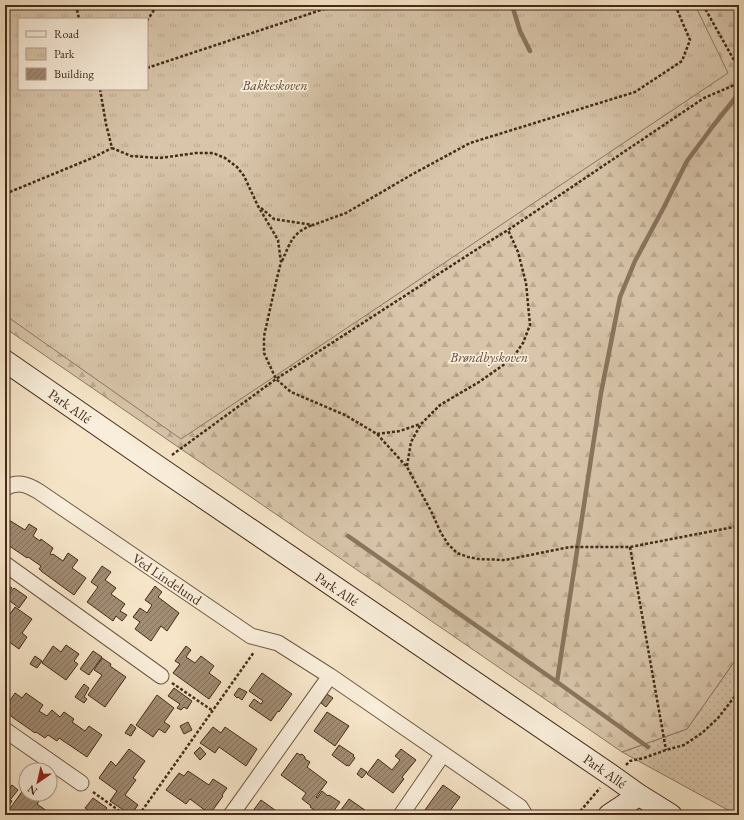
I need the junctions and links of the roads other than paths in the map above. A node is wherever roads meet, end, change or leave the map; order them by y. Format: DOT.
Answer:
graph roads {
  1 [pos="5,361"];
  2 [pos="5,488"];
  3 [pos="5,564"];
  4 [pos="162,676"];
  5 [pos="330,676"];
  6 [pos="5,730"];
  7 [pos="443,754"];
  8 [pos="81,783"];
  9 [pos="637,805"];
  10 [pos="231,815"];
  11 [pos="400,815"];
  12 [pos="525,815"];
  13 [pos="609,815"];
  14 [pos="671,815"];
  1 -- 9 [label="street, Park Allé"];
  2 -- 5 [label="street, Ved Lindelund"];
  3 -- 4 [label="street"];
  5 -- 7 [label="street, Ved Lindelund"];
  5 -- 10 [label="street"];
  6 -- 8 [label="street"];
  7 -- 11 [label="street"];
  7 -- 12 [label="street, Ved Lindelund"];
  9 -- 13 [label="street"];
  9 -- 14 [label="street, Park Allé"];
}
